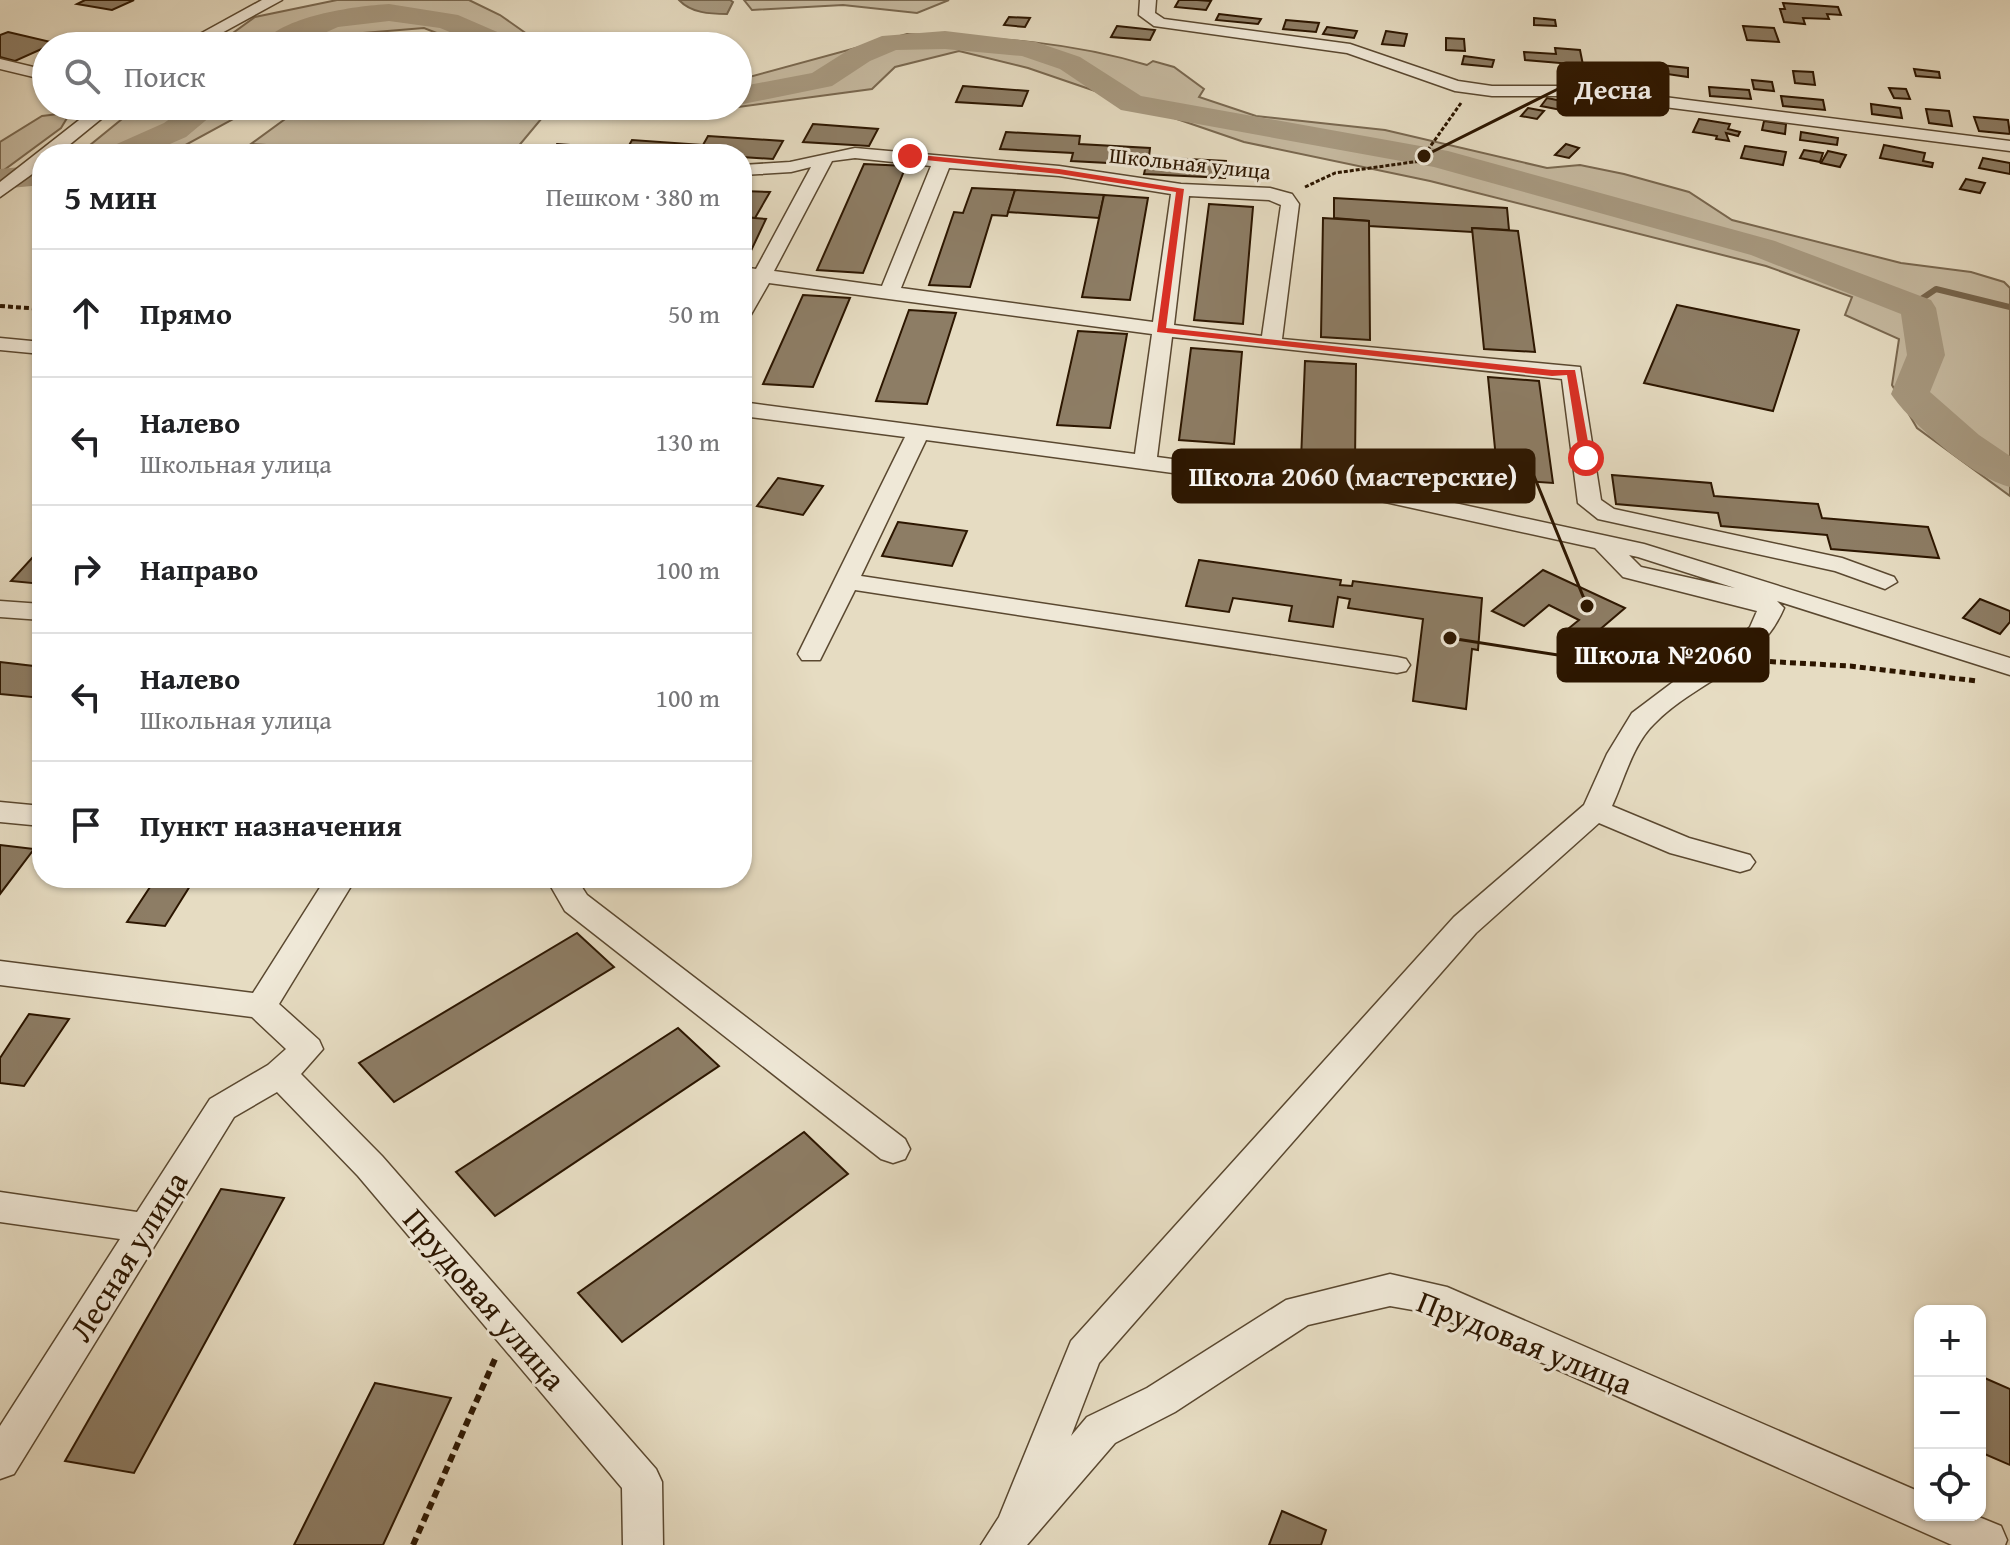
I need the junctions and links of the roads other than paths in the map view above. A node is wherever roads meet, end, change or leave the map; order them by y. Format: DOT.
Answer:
graph roads {
  1 [pos="274,0"];
  2 [pos="1148,0"];
  3 [pos="213,32"];
  4 [pos="0,64"];
  5 [pos="32,72"];
  6 [pos="90,120"];
  7 [pos="60,144"];
  8 [pos="2010,146"];
  9 [pos="825,157"];
  10 [pos="942,162"];
  11 [pos="32,166"];
  12 [pos="752,169"];
  13 [pos="1305,187"];
  14 [pos="1181,190"];
  15 [pos="0,191"];
  16 [pos="1285,198"];
  17 [pos="752,275"];
  18 [pos="889,294"];
  19 [pos="1161,330"];
  20 [pos="0,344"];
  21 [pos="1271,344"];
  22 [pos="32,347"];
  23 [pos="752,410"];
  24 [pos="920,430"];
  25 [pos="1145,463"];
  26 [pos="1604,543"];
  27 [pos="846,581"];
  28 [pos="1885,582"];
  29 [pos="0,609"];
  30 [pos="32,611"];
  31 [pos="811,654"];
  32 [pos="1397,665"];
  33 [pos="2010,667"];
  34 [pos="1596,810"];
  35 [pos="0,812"];
  36 [pos="32,815"];
  37 [pos="1740,862"];
  38 [pos="335,888"];
  39 [pos="567,888"];
  40 [pos="0,973"];
  41 [pos="261,1006"];
  42 [pos="280,1074"];
  43 [pos="893,1149"];
  44 [pos="0,1207"];
  45 [pos="144,1228"];
  46 [pos="0,1461"];
  47 [pos="1914,1509"];
  48 [pos="1941,1521"];
  49 [pos="1007,1537"];
  50 [pos="1987,1540"];
  51 [pos="643,1545"];
  1 -- 3 [label="street"];
  2 -- 8 [label="street"];
  4 -- 5 [label="street"];
  6 -- 7 [label="street"];
  9 -- 10 [label="street, Школьная улица"];
  9 -- 12 [label="street, Школьная улица"];
  9 -- 17 [label="street"];
  10 -- 14 [label="street, Школьная улица"];
  10 -- 18 [label="street"];
  11 -- 15 [label="street"];
  13 -- 16 [label="street"];
  14 -- 16 [label="street, Школьная улица"];
  14 -- 19 [label="street"];
  16 -- 21 [label="street, Школьная улица"];
  17 -- 18 [label="street"];
  18 -- 19 [label="street"];
  19 -- 21 [label="street"];
  19 -- 25 [label="street"];
  20 -- 22 [label="street"];
  21 -- 28 [label="street"];
  23 -- 24 [label="street"];
  24 -- 25 [label="street"];
  24 -- 27 [label="street"];
  25 -- 26 [label="street"];
  26 -- 33 [label="street"];
  26 -- 34 [label="street"];
  27 -- 31 [label="street"];
  27 -- 32 [label="street"];
  29 -- 30 [label="street"];
  34 -- 37 [label="street"];
  34 -- 49 [label="street"];
  35 -- 36 [label="street"];
  38 -- 41 [label="street"];
  39 -- 43 [label="street"];
  40 -- 41 [label="street"];
  41 -- 42 [label="street, Лесная улица"];
  42 -- 45 [label="street, Лесная улица"];
  42 -- 51 [label="street, Прудовая улица"];
  44 -- 45 [label="street"];
  45 -- 46 [label="street, Лесная улица"];
  47 -- 49 [label="street, Прудовая улица"];
  48 -- 50 [label="street"];
}
